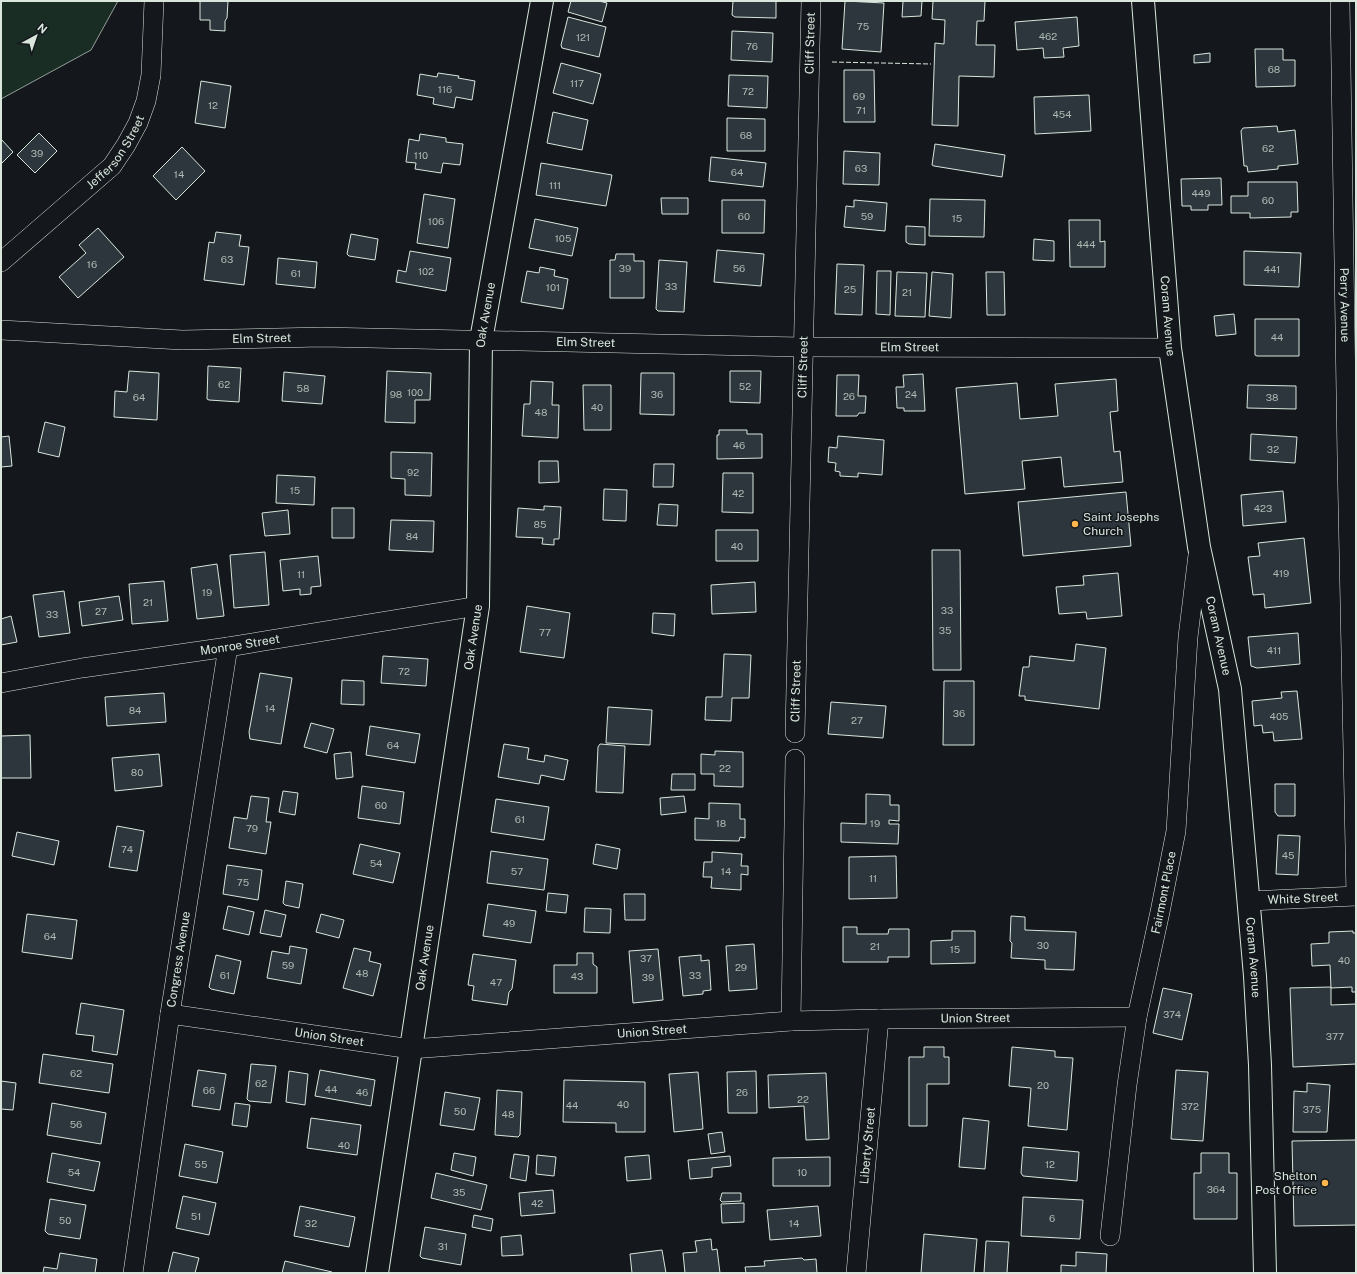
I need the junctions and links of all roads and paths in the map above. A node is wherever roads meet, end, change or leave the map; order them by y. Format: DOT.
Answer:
graph roads {
  1 [pos="154,1"];
  2 [pos="542,1"];
  3 [pos="811,1"];
  4 [pos="1143,1"];
  5 [pos="1340,1"];
  6 [pos="1,262"];
  7 [pos="1,330"];
  8 [pos="481,340"];
  9 [pos="803,347"];
  10 [pos="1170,348"];
  11 [pos="1352,458"];
  12 [pos="1199,547"];
  13 [pos="478,606"];
  14 [pos="228,647"];
  15 [pos="1,683"];
  16 [pos="795,733"];
  17 [pos="796,759"];
  18 [pos="1356,896"];
  19 [pos="1249,901"];
  20 [pos="170,1014"];
  21 [pos="1137,1017"];
  22 [pos="879,1018"];
  23 [pos="790,1021"];
  24 [pos="411,1050"];
  25 [pos="1110,1236"];
  26 [pos="133,1273"];
  27 [pos="377,1273"];
  28 [pos="856,1273"];
  29 [pos="1265,1273"];
  1 -- 6 [label="street, Jefferson Street"];
  2 -- 8 [label="street, Oak Avenue"];
  3 -- 9 [label="street, Cliff Street"];
  4 -- 10 [label="street, Coram Avenue"];
  5 -- 11 [label="street, Perry Avenue"];
  7 -- 8 [label="street, Elm Street"];
  8 -- 9 [label="street, Elm Street"];
  8 -- 13 [label="street, Oak Avenue"];
  9 -- 10 [label="street, Elm Street"];
  9 -- 16 [label="street, Cliff Street"];
  10 -- 12 [label="street, Coram Avenue"];
  11 -- 18 [label="street, Perry Avenue"];
  12 -- 19 [label="street, Coram Avenue"];
  12 -- 21 [label="street, Fairmont Place"];
  13 -- 14 [label="street, Monroe Street"];
  13 -- 24 [label="street, Oak Avenue"];
  14 -- 15 [label="street, Monroe Street"];
  14 -- 20 [label="street, Congress Avenue"];
  17 -- 23 [label="street"];
  18 -- 19 [label="street, White Street"];
  19 -- 29 [label="street, Coram Avenue"];
  20 -- 24 [label="street, Union Street"];
  20 -- 26 [label="street, Congress Avenue"];
  21 -- 22 [label="street, Union Street"];
  21 -- 25 [label="street, Fairmont Place"];
  22 -- 23 [label="street, Union Street"];
  22 -- 28 [label="street, Liberty Street"];
  23 -- 24 [label="street, Union Street"];
  24 -- 27 [label="street, Oak Avenue"];
}
